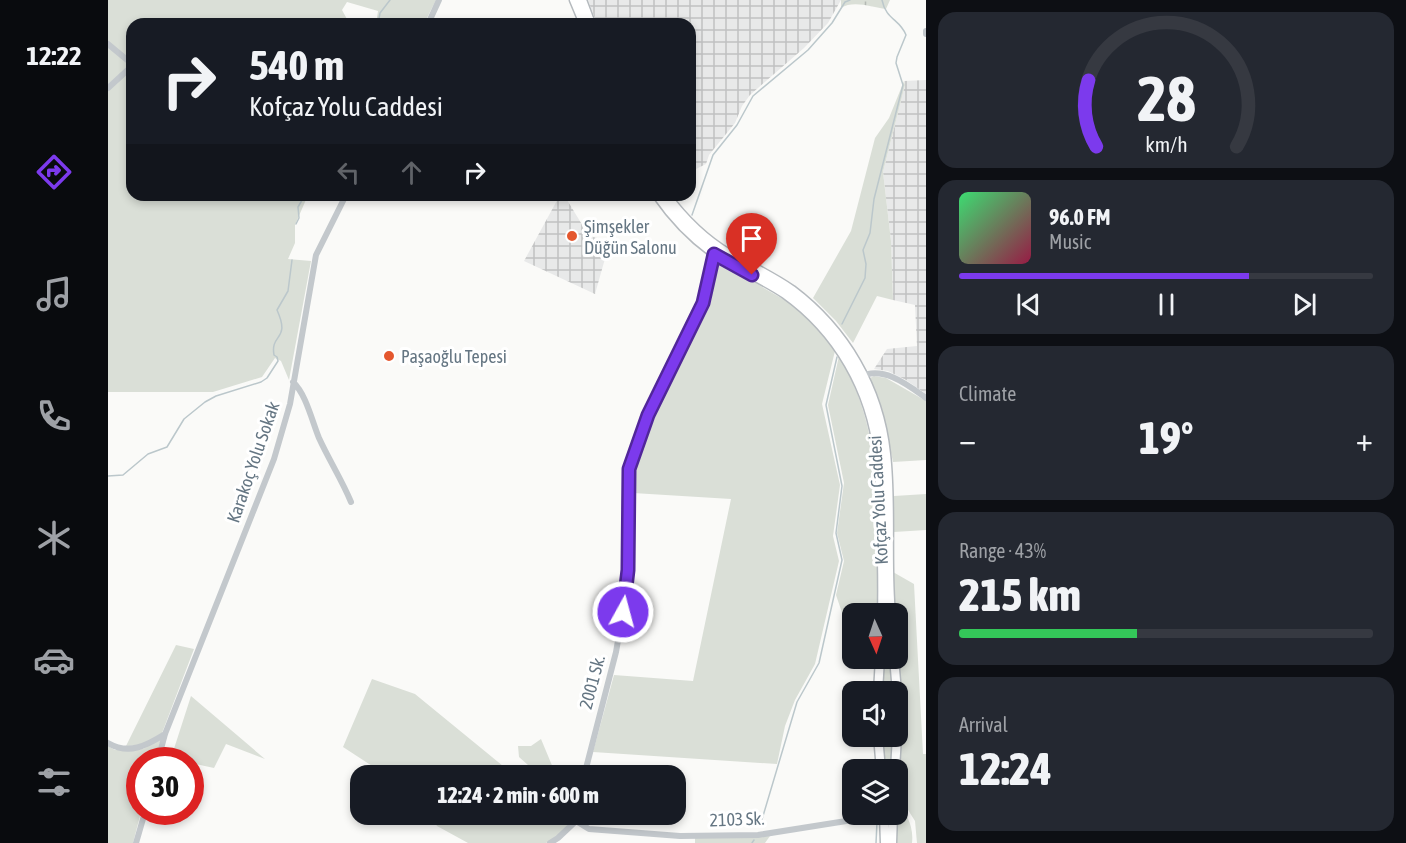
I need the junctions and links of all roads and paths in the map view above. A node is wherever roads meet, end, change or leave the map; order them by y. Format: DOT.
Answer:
graph roads {
  1 [pos="439,0"];
  2 [pos="574,0"];
  3 [pos="582,0"];
  4 [pos="431,18"];
  5 [pos="582,18"];
  6 [pos="589,18"];
  7 [pos="108,44"];
  8 [pos="126,60"];
  9 [pos="126,71"];
  10 [pos="108,88"];
  11 [pos="343,201"];
  12 [pos="662,201"];
  13 [pos="671,201"];
  14 [pos="714,254"];
  15 [pos="860,377"];
  16 [pos="293,382"];
  17 [pos="926,398"];
  18 [pos="351,502"];
  19 [pos="882,603"];
  20 [pos="891,603"];
  21 [pos="165,734"];
  22 [pos="108,743"];
  23 [pos="162,747"];
  24 [pos="587,765"];
  25 [pos="842,822"];
  26 [pos="141,825"];
  27 [pos="569,825"];
  28 [pos="584,825"];
  29 [pos="884,825"];
  30 [pos="893,825"];
  31 [pos="136,843"];
  32 [pos="550,843"];
  33 [pos="885,843"];
  34 [pos="892,843"];
  1 -- 4 [label="street"];
  2 -- 5 [label="main road"];
  3 -- 6 [label="main road"];
  7 -- 8 [label="street"];
  9 -- 10 [label="street"];
  11 -- 16 [label="street, Karakoç Yolu Sokak"];
  12 -- 14 [label="main road, Kofçaz Yolu Caddesi"];
  13 -- 15 [label="main road, Kofçaz Yolu Caddesi"];
  14 -- 15 [label="main road, Kofçaz Yolu Caddesi"];
  14 -- 24 [label="street, 2001 Sk."];
  15 -- 17 [label="street"];
  15 -- 19 [label="main road, Kofçaz Yolu Caddesi"];
  15 -- 20 [label="main road, Kofçaz Yolu Caddesi"];
  16 -- 18 [label="street"];
  16 -- 21 [label="street, Karakoç Yolu Sokak"];
  21 -- 22 [label="street"];
  21 -- 23 [label="street, Karakoç Yolu Sokak"];
  25 -- 28 [label="street, 2103 Sk."];
  26 -- 31 [label="street"];
  27 -- 32 [label="street"];
  29 -- 33 [label="main road"];
  30 -- 34 [label="main road"];
}
